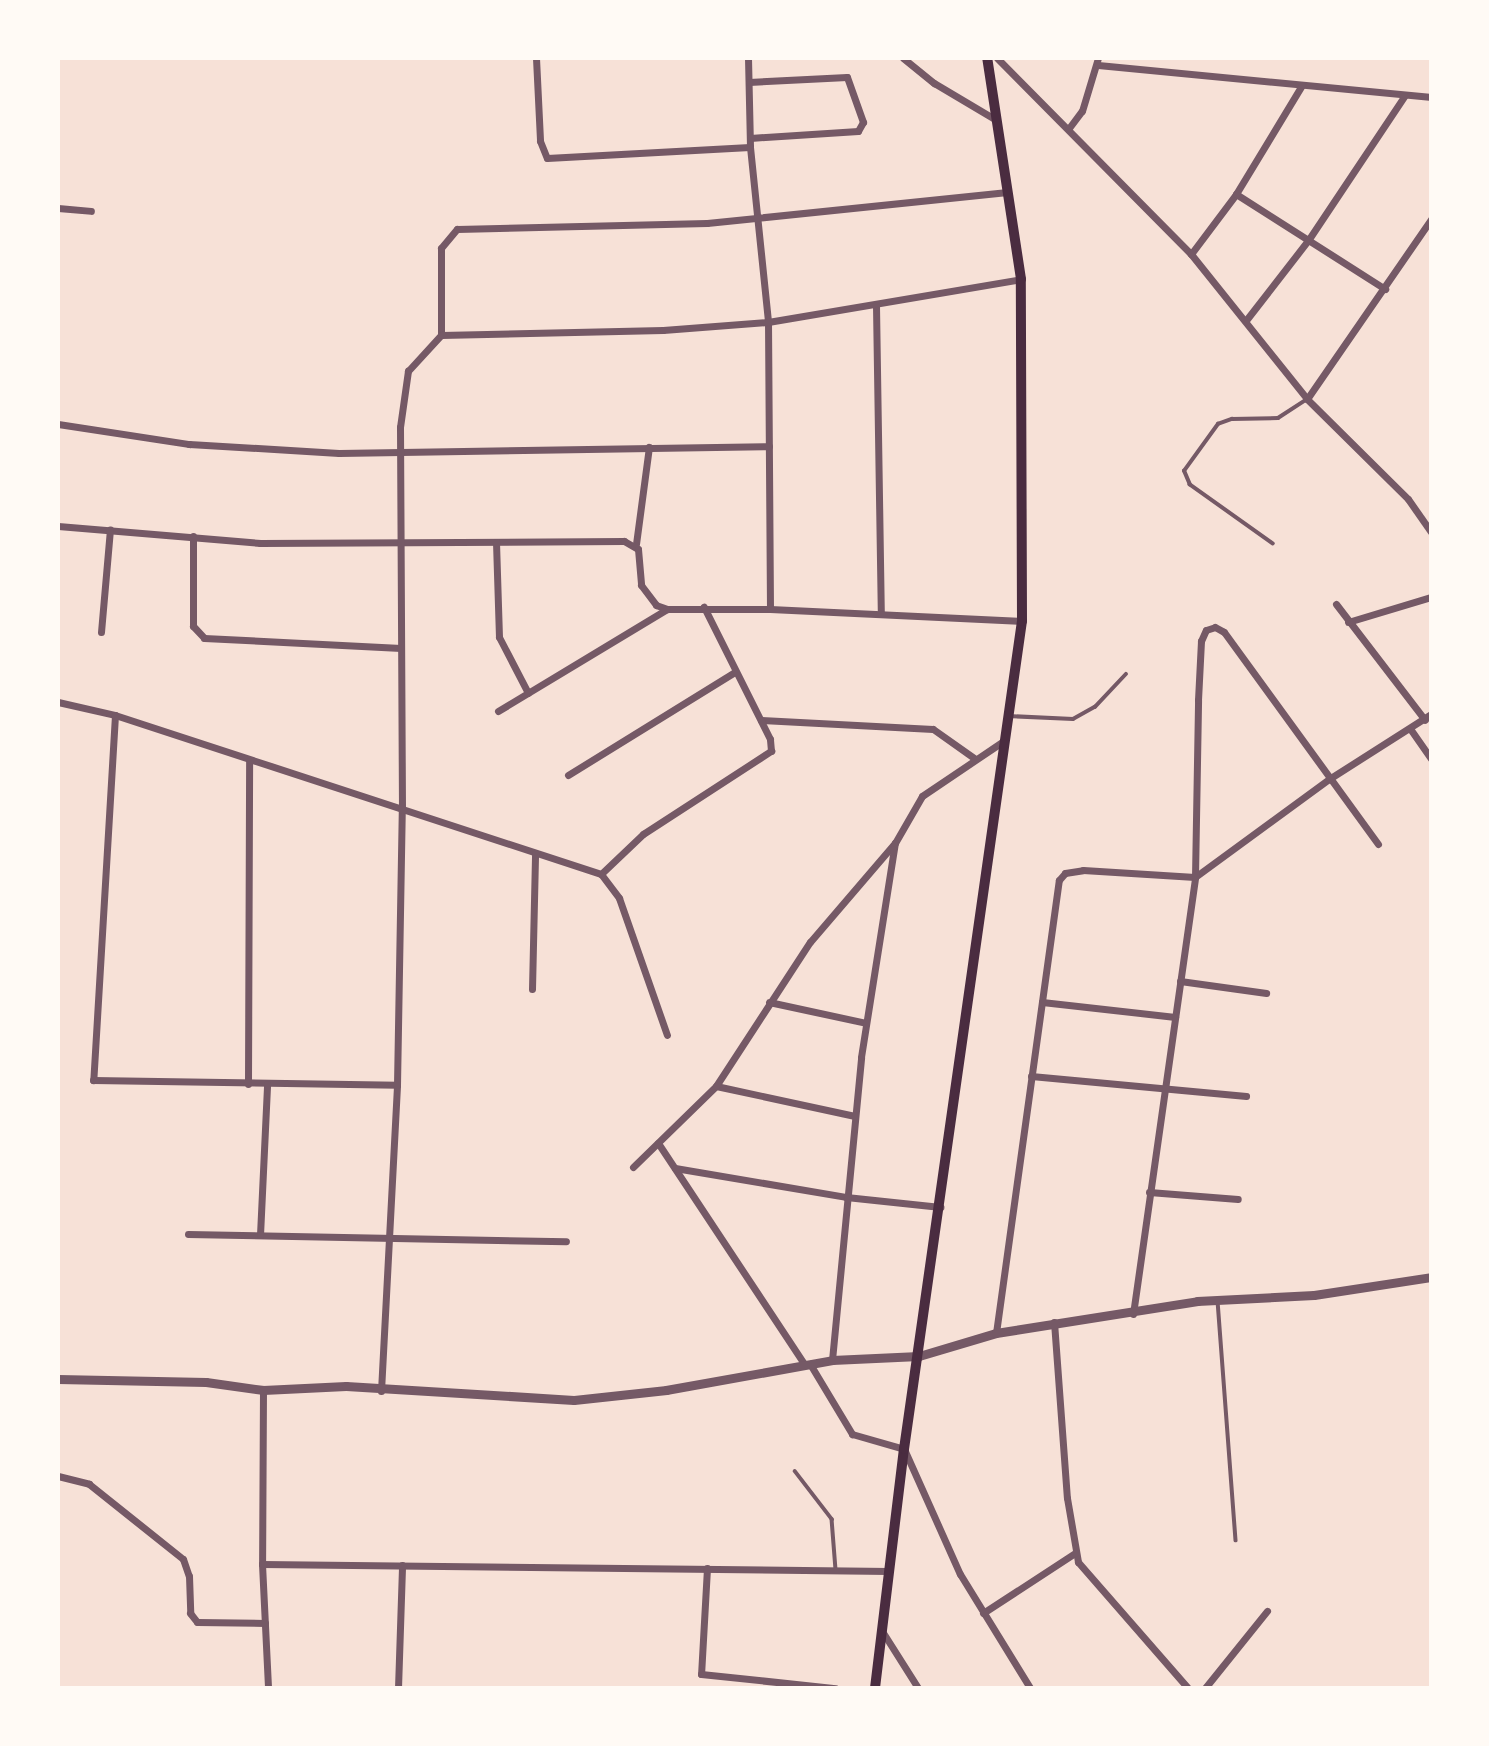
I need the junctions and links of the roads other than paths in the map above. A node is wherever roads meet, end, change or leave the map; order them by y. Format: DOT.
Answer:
graph roads {
  1 [pos="536,58"];
  2 [pos="748,58"];
  3 [pos="903,58"];
  4 [pos="987,58"];
  5 [pos="997,58"];
  6 [pos="1098,61"];
  7 [pos="749,82"];
  8 [pos="1302,85"];
  9 [pos="1405,95"];
  10 [pos="1431,97"];
  11 [pos="996,120"];
  12 [pos="1069,128"];
  13 [pos="750,143"];
  14 [pos="1007,192"];
  15 [pos="1237,194"];
  16 [pos="58,208"];
  17 [pos="91,211"];
  18 [pos="756,217"];
  19 [pos="1431,219"];
  20 [pos="1308,239"];
  21 [pos="1191,254"];
  22 [pos="1021,279"];
  23 [pos="1385,289"];
  24 [pos="876,306"];
  25 [pos="1247,319"];
  26 [pos="768,321"];
  27 [pos="441,335"];
  28 [pos="1307,399"];
  29 [pos="58,424"];
  30 [pos="769,446"];
  31 [pos="649,447"];
  32 [pos="400,450"];
  33 [pos="58,526"];
  34 [pos="110,529"];
  35 [pos="1431,532"];
  36 [pos="193,536"];
  37 [pos="496,542"];
  38 [pos="398,543"];
  39 [pos="636,544"];
  40 [pos="1273,544"];
  41 [pos="1431,597"];
  42 [pos="1336,604"];
  43 [pos="704,607"];
  44 [pos="667,609"];
  45 [pos="770,609"];
  46 [pos="881,614"];
  47 [pos="1022,621"];
  48 [pos="1348,622"];
  49 [pos="102,632"];
  50 [pos="401,648"];
  51 [pos="734,672"];
  52 [pos="1126,674"];
  53 [pos="528,694"];
  54 [pos="58,702"];
  55 [pos="498,711"];
  56 [pos="115,715"];
  57 [pos="1006,715"];
  58 [pos="1428,717"];
  59 [pos="761,720"];
  60 [pos="1410,730"];
  61 [pos="1002,742"];
  62 [pos="974,758"];
  63 [pos="1431,760"];
  64 [pos="249,761"];
  65 [pos="568,775"];
  66 [pos="1329,779"];
  67 [pos="402,810"];
  68 [pos="895,843"];
  69 [pos="1378,844"];
  70 [pos="535,853"];
  71 [pos="601,874"];
  72 [pos="1195,877"];
  73 [pos="1180,981"];
  74 [pos="531,989"];
  75 [pos="1266,993"];
  76 [pos="769,1002"];
  77 [pos="1042,1002"];
  78 [pos="1175,1017"];
  79 [pos="866,1023"];
  80 [pos="667,1035"];
  81 [pos="1031,1076"];
  82 [pos="248,1084"];
  83 [pos="267,1084"];
  84 [pos="397,1086"];
  85 [pos="716,1086"];
  86 [pos="1164,1090"];
  87 [pos="1246,1096"];
  88 [pos="855,1116"];
  89 [pos="658,1143"];
  90 [pos="634,1167"];
  91 [pos="675,1168"];
  92 [pos="1149,1192"];
  93 [pos="846,1197"];
  94 [pos="1238,1199"];
  95 [pos="940,1207"];
  96 [pos="188,1234"];
  97 [pos="260,1235"];
  98 [pos="389,1237"];
  99 [pos="566,1241"];
  100 [pos="1431,1277"];
  101 [pos="1218,1300"];
  102 [pos="1133,1314"];
  103 [pos="1054,1322"];
  104 [pos="996,1333"];
  105 [pos="919,1356"];
  106 [pos="832,1360"];
  107 [pos="807,1365"];
  108 [pos="58,1379"];
  109 [pos="262,1391"];
  110 [pos="381,1391"];
  111 [pos="904,1449"];
  112 [pos="795,1471"];
  113 [pos="58,1476"];
  114 [pos="1236,1540"];
  115 [pos="1075,1553"];
  116 [pos="262,1564"];
  117 [pos="402,1565"];
  118 [pos="706,1568"];
  119 [pos="836,1570"];
  120 [pos="889,1570"];
  121 [pos="1266,1611"];
  122 [pos="983,1613"];
  123 [pos="265,1623"];
  124 [pos="882,1631"];
  125 [pos="268,1688"];
  126 [pos="398,1688"];
  127 [pos="835,1688"];
  128 [pos="875,1688"];
  129 [pos="918,1688"];
  130 [pos="1030,1688"];
  131 [pos="1188,1688"];
  132 [pos="1205,1688"];
  1 -- 13 [label="street"];
  2 -- 7 [label="street"];
  3 -- 11 [label="street"];
  4 -- 11 [label="main road"];
  5 -- 12 [label="street"];
  6 -- 8 [label="street"];
  6 -- 12 [label="street"];
  7 -- 13 [label="street"];
  7 -- 13 [label="street"];
  8 -- 9 [label="street"];
  8 -- 15 [label="street"];
  9 -- 10 [label="street"];
  9 -- 20 [label="street"];
  11 -- 14 [label="main road"];
  12 -- 21 [label="street"];
  13 -- 18 [label="street"];
  14 -- 18 [label="street"];
  14 -- 22 [label="main road"];
  15 -- 20 [label="street"];
  15 -- 21 [label="street"];
  16 -- 17 [label="street"];
  18 -- 26 [label="street"];
  18 -- 27 [label="street"];
  19 -- 23 [label="street"];
  20 -- 23 [label="street"];
  20 -- 25 [label="street"];
  21 -- 25 [label="street"];
  22 -- 24 [label="street"];
  22 -- 47 [label="main road"];
  23 -- 28 [label="street"];
  24 -- 26 [label="street"];
  24 -- 46 [label="street"];
  25 -- 28 [label="street"];
  26 -- 27 [label="street"];
  26 -- 30 [label="street"];
  27 -- 32 [label="street"];
  28 -- 35 [label="street"];
  28 -- 40 [label="lane"];
  29 -- 32 [label="street"];
  30 -- 31 [label="street"];
  30 -- 45 [label="street"];
  31 -- 32 [label="street"];
  31 -- 39 [label="street"];
  32 -- 38 [label="street"];
  33 -- 34 [label="street"];
  34 -- 36 [label="street"];
  34 -- 49 [label="street"];
  36 -- 38 [label="street"];
  36 -- 50 [label="street"];
  37 -- 38 [label="street"];
  37 -- 39 [label="street"];
  37 -- 53 [label="street"];
  38 -- 50 [label="street"];
  39 -- 44 [label="street"];
  41 -- 48 [label="street"];
  42 -- 48 [label="street"];
  43 -- 44 [label="street"];
  43 -- 45 [label="street"];
  43 -- 51 [label="street"];
  44 -- 53 [label="street"];
  45 -- 46 [label="street"];
  46 -- 47 [label="street"];
  47 -- 57 [label="main road"];
  48 -- 58 [label="street"];
  50 -- 67 [label="street"];
  51 -- 59 [label="street"];
  51 -- 65 [label="street"];
  52 -- 57 [label="lane"];
  53 -- 55 [label="street"];
  54 -- 56 [label="street"];
  56 -- 64 [label="street"];
  56 -- 82 [label="street"];
  57 -- 61 [label="main road"];
  58 -- 60 [label="street"];
  59 -- 62 [label="street"];
  59 -- 71 [label="street"];
  60 -- 63 [label="street"];
  60 -- 66 [label="street"];
  61 -- 62 [label="street"];
  61 -- 95 [label="main road"];
  62 -- 68 [label="street"];
  64 -- 67 [label="street"];
  64 -- 82 [label="street"];
  66 -- 69 [label="street"];
  66 -- 72 [label="street"];
  66 -- 72 [label="street"];
  67 -- 70 [label="street"];
  67 -- 84 [label="street"];
  68 -- 76 [label="street"];
  68 -- 79 [label="street"];
  70 -- 71 [label="street"];
  70 -- 74 [label="street"];
  71 -- 80 [label="street"];
  72 -- 73 [label="street"];
  72 -- 77 [label="street"];
  73 -- 75 [label="street"];
  73 -- 78 [label="street"];
  76 -- 79 [label="street"];
  76 -- 85 [label="street"];
  77 -- 78 [label="street"];
  77 -- 81 [label="street"];
  78 -- 86 [label="street"];
  79 -- 88 [label="street"];
  81 -- 86 [label="street"];
  81 -- 104 [label="street"];
  82 -- 83 [label="street"];
  83 -- 84 [label="street"];
  83 -- 97 [label="street"];
  84 -- 98 [label="street"];
  85 -- 88 [label="street"];
  85 -- 89 [label="street"];
  86 -- 87 [label="street"];
  86 -- 92 [label="street"];
  88 -- 93 [label="street"];
  89 -- 90 [label="street"];
  89 -- 91 [label="street"];
  91 -- 93 [label="street"];
  91 -- 107 [label="street"];
  92 -- 94 [label="street"];
  92 -- 102 [label="street"];
  93 -- 95 [label="street"];
  93 -- 106 [label="street"];
  95 -- 105 [label="main road"];
  96 -- 97 [label="street"];
  97 -- 98 [label="street"];
  98 -- 99 [label="street"];
  98 -- 110 [label="street"];
  100 -- 101 [label="street"];
  101 -- 102 [label="street"];
  101 -- 114 [label="lane"];
  102 -- 103 [label="street"];
  103 -- 104 [label="street"];
  103 -- 115 [label="street"];
  104 -- 105 [label="street"];
  105 -- 106 [label="street"];
  105 -- 111 [label="main road"];
  106 -- 107 [label="street"];
  107 -- 110 [label="street"];
  107 -- 111 [label="street"];
  108 -- 109 [label="street"];
  109 -- 110 [label="street"];
  109 -- 116 [label="street"];
  111 -- 120 [label="main road"];
  111 -- 122 [label="street"];
  112 -- 119 [label="lane"];
  113 -- 123 [label="street"];
  115 -- 122 [label="street"];
  115 -- 131 [label="street"];
  116 -- 117 [label="street"];
  116 -- 123 [label="street"];
  117 -- 118 [label="street"];
  117 -- 126 [label="street"];
  118 -- 119 [label="street"];
  118 -- 127 [label="street"];
  119 -- 120 [label="street"];
  120 -- 124 [label="main road"];
  121 -- 132 [label="street"];
  122 -- 130 [label="street"];
  123 -- 125 [label="street"];
  124 -- 128 [label="main road"];
  124 -- 129 [label="street"];
}
